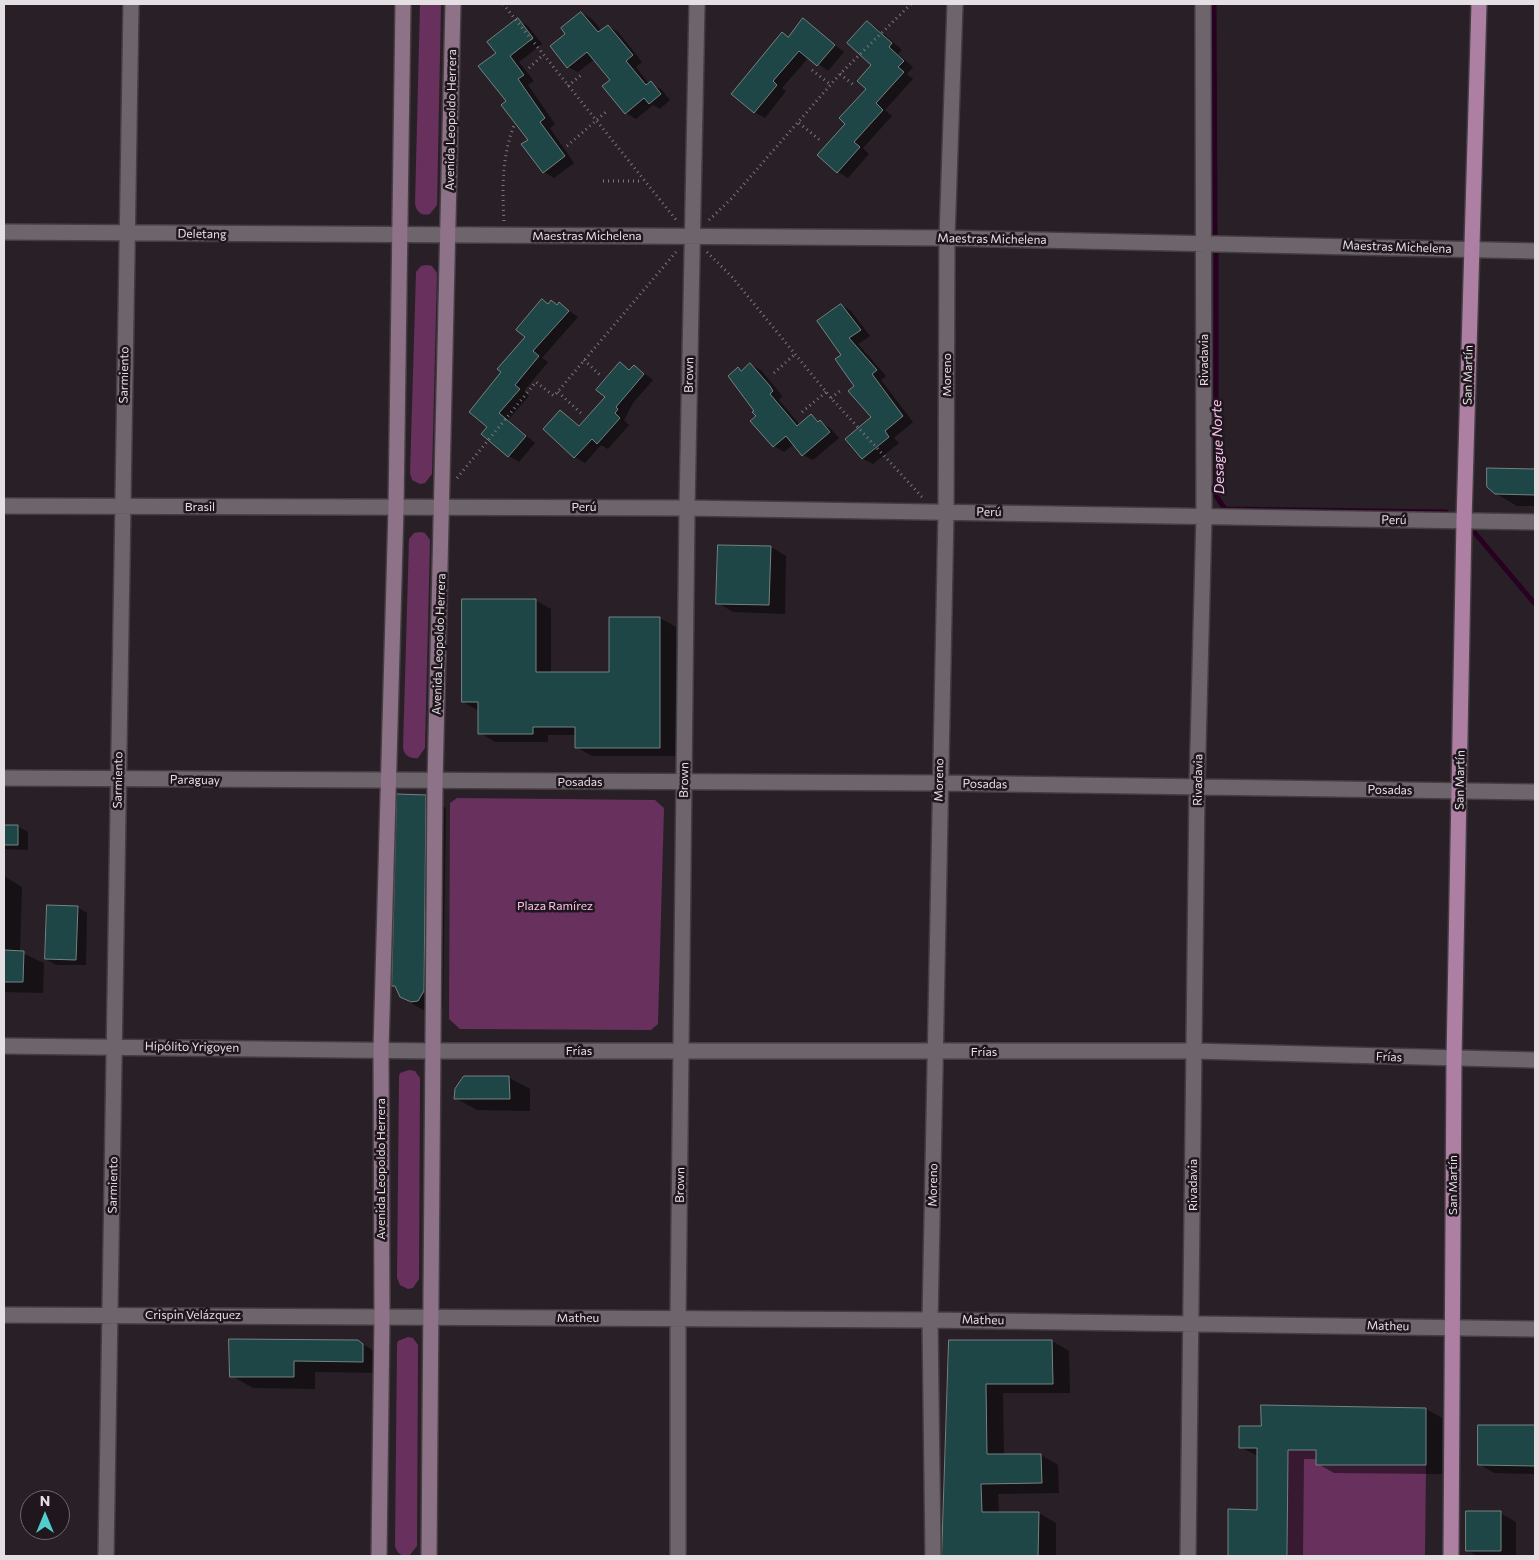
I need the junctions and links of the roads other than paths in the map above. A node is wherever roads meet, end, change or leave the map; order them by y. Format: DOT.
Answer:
graph roads {
  1 [pos="131,4"];
  2 [pos="403,4"];
  3 [pos="453,4"];
  4 [pos="697,4"];
  5 [pos="955,4"];
  6 [pos="1203,4"];
  7 [pos="1479,4"];
  8 [pos="4,232"];
  9 [pos="127,233"];
  10 [pos="400,236"];
  11 [pos="448,236"];
  12 [pos="691,236"];
  13 [pos="948,238"];
  14 [pos="1204,242"];
  15 [pos="1471,249"];
  16 [pos="1535,251"];
  17 [pos="443,500"];
  18 [pos="4,506"];
  19 [pos="122,506"];
  20 [pos="396,508"];
  21 [pos="687,508"];
  22 [pos="940,511"];
  23 [pos="1204,516"];
  24 [pos="1464,521"];
  25 [pos="1535,522"];
  26 [pos="4,778"];
  27 [pos="118,779"];
  28 [pos="387,782"];
  29 [pos="435,782"];
  30 [pos="684,782"];
  31 [pos="939,783"];
  32 [pos="1198,786"];
  33 [pos="1460,791"];
  34 [pos="1535,792"];
  35 [pos="4,1046"];
  36 [pos="116,1047"];
  37 [pos="381,1049"];
  38 [pos="432,1051"];
  39 [pos="1194,1051"];
  40 [pos="682,1052"];
  41 [pos="936,1053"];
  42 [pos="1454,1059"];
  43 [pos="1535,1060"];
  44 [pos="4,1315"];
  45 [pos="110,1315"];
  46 [pos="382,1317"];
  47 [pos="431,1317"];
  48 [pos="678,1318"];
  49 [pos="930,1320"];
  50 [pos="1193,1324"];
  51 [pos="1453,1327"];
  52 [pos="1535,1329"];
  53 [pos="106,1556"];
  54 [pos="379,1556"];
  55 [pos="428,1556"];
  56 [pos="678,1556"];
  57 [pos="933,1556"];
  58 [pos="1188,1556"];
  59 [pos="1451,1556"];
  1 -- 9 [label="street, Sarmiento"];
  2 -- 10 [label="street, Avenida Leopoldo Herrera"];
  3 -- 11 [label="street, Avenida Leopoldo Herrera"];
  4 -- 12 [label="street, Brown"];
  5 -- 13 [label="street, Moreno"];
  6 -- 14 [label="street, Rivadavia"];
  7 -- 15 [label="main road, San Martín"];
  8 -- 9 [label="street, Deletang"];
  9 -- 10 [label="street, Deletang"];
  9 -- 19 [label="street, Sarmiento"];
  10 -- 11 [label="street"];
  10 -- 20 [label="street, Avenida Leopoldo Herrera"];
  11 -- 12 [label="street, Maestras Michelena"];
  11 -- 17 [label="street, Avenida Leopoldo Herrera"];
  12 -- 13 [label="street, Maestras Michelena"];
  12 -- 21 [label="street, Brown"];
  13 -- 14 [label="street, Maestras Michelena"];
  13 -- 22 [label="street, Moreno"];
  14 -- 15 [label="street, Maestras Michelena"];
  14 -- 23 [label="street, Rivadavia"];
  15 -- 16 [label="street, Maestras Michelena"];
  15 -- 24 [label="main road, San Martín"];
  17 -- 20 [label="street"];
  17 -- 21 [label="street, Perú"];
  17 -- 29 [label="street, Avenida Leopoldo Herrera"];
  18 -- 19 [label="street, Brasil"];
  19 -- 20 [label="street, Brasil"];
  19 -- 27 [label="street, Sarmiento"];
  20 -- 28 [label="street, Avenida Leopoldo Herrera"];
  21 -- 22 [label="street, Perú"];
  21 -- 30 [label="street, Brown"];
  22 -- 23 [label="street, Perú"];
  22 -- 31 [label="street, Moreno"];
  23 -- 24 [label="street, Perú"];
  23 -- 32 [label="street, Rivadavia"];
  24 -- 25 [label="street, Perú"];
  24 -- 33 [label="main road, San Martín"];
  26 -- 27 [label="street, Paraguay"];
  27 -- 28 [label="street, Paraguay"];
  27 -- 36 [label="street, Sarmiento"];
  28 -- 29 [label="street"];
  28 -- 37 [label="street, Avenida Leopoldo Herrera"];
  29 -- 30 [label="street, Posadas"];
  29 -- 38 [label="street, Avenida Leopoldo Herrera"];
  30 -- 31 [label="street, Posadas"];
  30 -- 40 [label="street, Brown"];
  31 -- 32 [label="street, Posadas"];
  31 -- 41 [label="street, Moreno"];
  32 -- 33 [label="street, Posadas"];
  32 -- 39 [label="street, Rivadavia"];
  33 -- 34 [label="street, Posadas"];
  33 -- 42 [label="main road, San Martín"];
  35 -- 36 [label="street, Hipólito Yrigoyen"];
  36 -- 37 [label="street, Hipólito Yrigoyen"];
  36 -- 45 [label="street, Sarmiento"];
  37 -- 38 [label="street, Hipólito Yrigoyen"];
  37 -- 46 [label="street, Avenida Leopoldo Herrera"];
  38 -- 40 [label="street, Frías"];
  38 -- 47 [label="street, Avenida Leopoldo Herrera"];
  39 -- 41 [label="street, Frías"];
  39 -- 42 [label="street, Frías"];
  39 -- 50 [label="street, Rivadavia"];
  40 -- 41 [label="street, Frías"];
  40 -- 48 [label="street, Brown"];
  41 -- 49 [label="street, Moreno"];
  42 -- 43 [label="street, Frías"];
  42 -- 51 [label="main road, San Martín"];
  44 -- 45 [label="street, Crispin Velázquez"];
  45 -- 46 [label="street, Crispin Velázquez"];
  45 -- 53 [label="street, Sarmiento"];
  46 -- 47 [label="street, Crispin Velázquez"];
  46 -- 54 [label="street, Avenida Leopoldo Herrera"];
  47 -- 48 [label="street, Matheu"];
  47 -- 55 [label="street, Avenida Leopoldo Herrera"];
  48 -- 49 [label="street, Matheu"];
  48 -- 56 [label="street, Brown"];
  49 -- 50 [label="street, Matheu"];
  49 -- 57 [label="street, Moreno"];
  50 -- 51 [label="street, Matheu"];
  50 -- 58 [label="street, Rivadavia"];
  51 -- 52 [label="street, Matheu"];
  51 -- 59 [label="main road, San Martín"];
}
